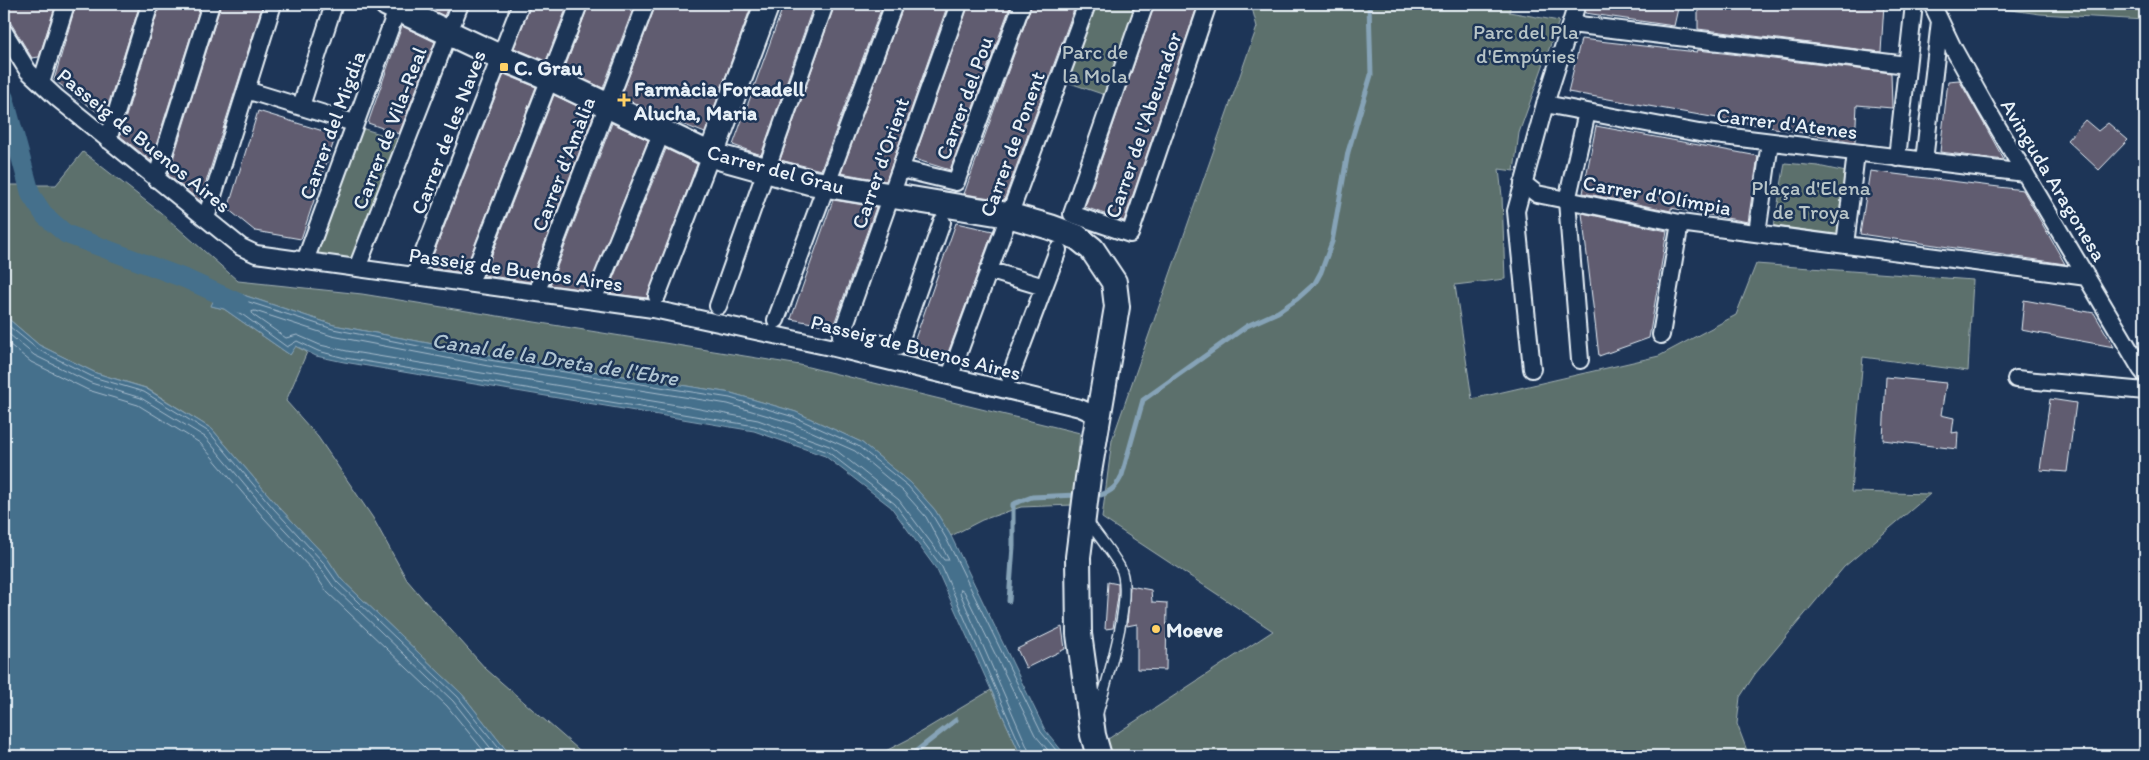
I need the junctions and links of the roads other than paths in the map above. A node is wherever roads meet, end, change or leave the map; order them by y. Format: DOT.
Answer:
graph roads {
  1 [pos="66,4"];
  2 [pos="150,4"];
  3 [pos="211,4"];
  4 [pos="273,4"];
  5 [pos="334,4"];
  6 [pos="460,4"];
  7 [pos="521,4"];
  8 [pos="579,4"];
  9 [pos="646,4"];
  10 [pos="767,4"];
  11 [pos="825,4"];
  12 [pos="894,4"];
  13 [pos="959,4"];
  14 [pos="1022,4"];
  15 [pos="1087,4"];
  16 [pos="1145,4"];
  17 [pos="1208,4"];
  18 [pos="1577,4"];
  19 [pos="1914,4"];
  20 [pos="1932,4"];
  21 [pos="395,5"];
  22 [pos="1940,21"];
  23 [pos="1571,24"];
  24 [pos="4,32"];
  25 [pos="449,33"];
  26 [pos="500,57"];
  27 [pos="1907,65"];
  28 [pos="550,78"];
  29 [pos="41,83"];
  30 [pos="246,90"];
  31 [pos="1545,104"];
  32 [pos="301,106"];
  33 [pos="608,106"];
  34 [pos="1587,112"];
  35 [pos="354,123"];
  36 [pos="662,131"];
  37 [pos="108,140"];
  38 [pos="1770,142"];
  39 [pos="1856,153"];
  40 [pos="711,155"];
  41 [pos="1897,158"];
  42 [pos="1924,161"];
  43 [pos="901,169"];
  44 [pos="767,171"];
  45 [pos="2025,173"];
  46 [pos="156,179"];
  47 [pos="1523,183"];
  48 [pos="827,186"];
  49 [pos="891,196"];
  50 [pos="1567,201"];
  51 [pos="1008,215"];
  52 [pos="206,218"];
  53 [pos="942,222"];
  54 [pos="1680,223"];
  55 [pos="1757,233"];
  56 [pos="1845,245"];
  57 [pos="1058,250"];
  58 [pos="305,261"];
  59 [pos="357,268"];
  60 [pos="988,270"];
  61 [pos="474,273"];
  62 [pos="414,276"];
  63 [pos="2086,277"];
  64 [pos="540,283"];
  65 [pos="1044,287"];
  66 [pos="598,289"];
  67 [pos="657,296"];
  68 [pos="718,306"];
  69 [pos="776,320"];
  70 [pos="1661,335"];
  71 [pos="842,343"];
  72 [pos="1580,360"];
  73 [pos="1532,369"];
  74 [pos="2145,374"];
  75 [pos="950,376"];
  76 [pos="1010,377"];
  77 [pos="2016,379"];
  78 [pos="2145,391"];
  79 [pos="1098,416"];
  80 [pos="1083,514"];
  81 [pos="1096,746"];
  1 -- 29 [label="street"];
  2 -- 37 [label="street"];
  3 -- 46 [label="street"];
  4 -- 30 [label="street"];
  5 -- 32 [label="street"];
  6 -- 25 [label="street, Carrer de Vila-Real"];
  7 -- 26 [label="street, Carrer de les Naves"];
  8 -- 28 [label="street"];
  9 -- 33 [label="street, Carrer d'Amàlia"];
  10 -- 40 [label="street"];
  11 -- 44 [label="street"];
  12 -- 48 [label="street"];
  13 -- 43 [label="street, Carrer d'Orient"];
  14 -- 43 [label="street, Carrer del Pou"];
  15 -- 51 [label="street, Carrer de Ponent"];
  16 -- 17 [label="street, Carrer de l'Abeurador"];
  18 -- 23 [label="street"];
  19 -- 27 [label="street"];
  20 -- 22 [label="street, Avinguda Aragonesa"];
  21 -- 25 [label="street, Carrer del Grau"];
  21 -- 35 [label="street, Carrer del Migdia"];
  22 -- 42 [label="street"];
  22 -- 45 [label="street, Avinguda Aragonesa"];
  23 -- 27 [label="street"];
  23 -- 31 [label="street"];
  24 -- 29 [label="street, Passeig de Buenos Aires"];
  25 -- 26 [label="street, Carrer del Grau"];
  25 -- 59 [label="street, Carrer de Vila-Real"];
  26 -- 28 [label="street, Carrer del Grau"];
  26 -- 62 [label="street, Carrer de les Naves"];
  27 -- 41 [label="street"];
  28 -- 33 [label="street, Carrer del Grau"];
  28 -- 61 [label="street"];
  29 -- 37 [label="street, Passeig de Buenos Aires"];
  30 -- 32 [label="street"];
  30 -- 52 [label="street"];
  31 -- 34 [label="street, Carrer d'Atenes"];
  31 -- 47 [label="street"];
  32 -- 35 [label="street"];
  33 -- 36 [label="street, Carrer del Grau"];
  33 -- 64 [label="street, Carrer d'Amàlia"];
  34 -- 38 [label="street, Carrer d'Atenes"];
  34 -- 50 [label="street"];
  35 -- 58 [label="street, Carrer del Migdia"];
  36 -- 40 [label="street, Carrer del Grau"];
  36 -- 66 [label="street"];
  37 -- 46 [label="street, Passeig de Buenos Aires"];
  38 -- 39 [label="street, Carrer d'Atenes"];
  38 -- 55 [label="street"];
  39 -- 41 [label="street, Carrer d'Atenes"];
  39 -- 56 [label="street"];
  40 -- 44 [label="street, Carrer del Grau"];
  40 -- 67 [label="street"];
  41 -- 42 [label="street, Carrer d'Atenes"];
  42 -- 45 [label="street, Carrer d'Atenes"];
  43 -- 49 [label="street, Carrer d'Orient"];
  44 -- 48 [label="street, Carrer del Grau"];
  44 -- 68 [label="street"];
  45 -- 63 [label="street, Avinguda Aragonesa"];
  46 -- 52 [label="street, Passeig de Buenos Aires"];
  47 -- 50 [label="street, Carrer d'Olímpia"];
  47 -- 73 [label="street"];
  48 -- 49 [label="street, Carrer del Grau"];
  48 -- 69 [label="street"];
  49 -- 51 [label="street, Carrer del Grau"];
  49 -- 71 [label="street, Carrer d'Orient"];
  50 -- 54 [label="street, Carrer d'Olímpia"];
  50 -- 72 [label="street"];
  51 -- 60 [label="street, Carrer de Ponent"];
  51 -- 79 [label="street, Carrer del Grau"];
  52 -- 58 [label="street, Passeig de Buenos Aires"];
  53 -- 71 [label="street"];
  54 -- 55 [label="street, Carrer d'Olímpia"];
  54 -- 70 [label="street"];
  55 -- 56 [label="street, Carrer d'Olímpia"];
  56 -- 63 [label="street, Carrer d'Olímpia"];
  57 -- 65 [label="street"];
  58 -- 59 [label="street, Passeig de Buenos Aires"];
  59 -- 62 [label="street, Passeig de Buenos Aires"];
  60 -- 65 [label="street"];
  60 -- 75 [label="street, Carrer de Ponent"];
  62 -- 71 [label="street, Passeig de Buenos Aires"];
  63 -- 74 [label="street, Avinguda Aragonesa"];
  65 -- 76 [label="street"];
  71 -- 75 [label="street, Passeig de Buenos Aires"];
  75 -- 79 [label="street, Passeig de Buenos Aires"];
  77 -- 78 [label="street"];
  79 -- 80 [label="street, Carrer del Grau"];
  80 -- 81 [label="street, Carrer del Grau"];
  80 -- 81 [label="lane"];
}
